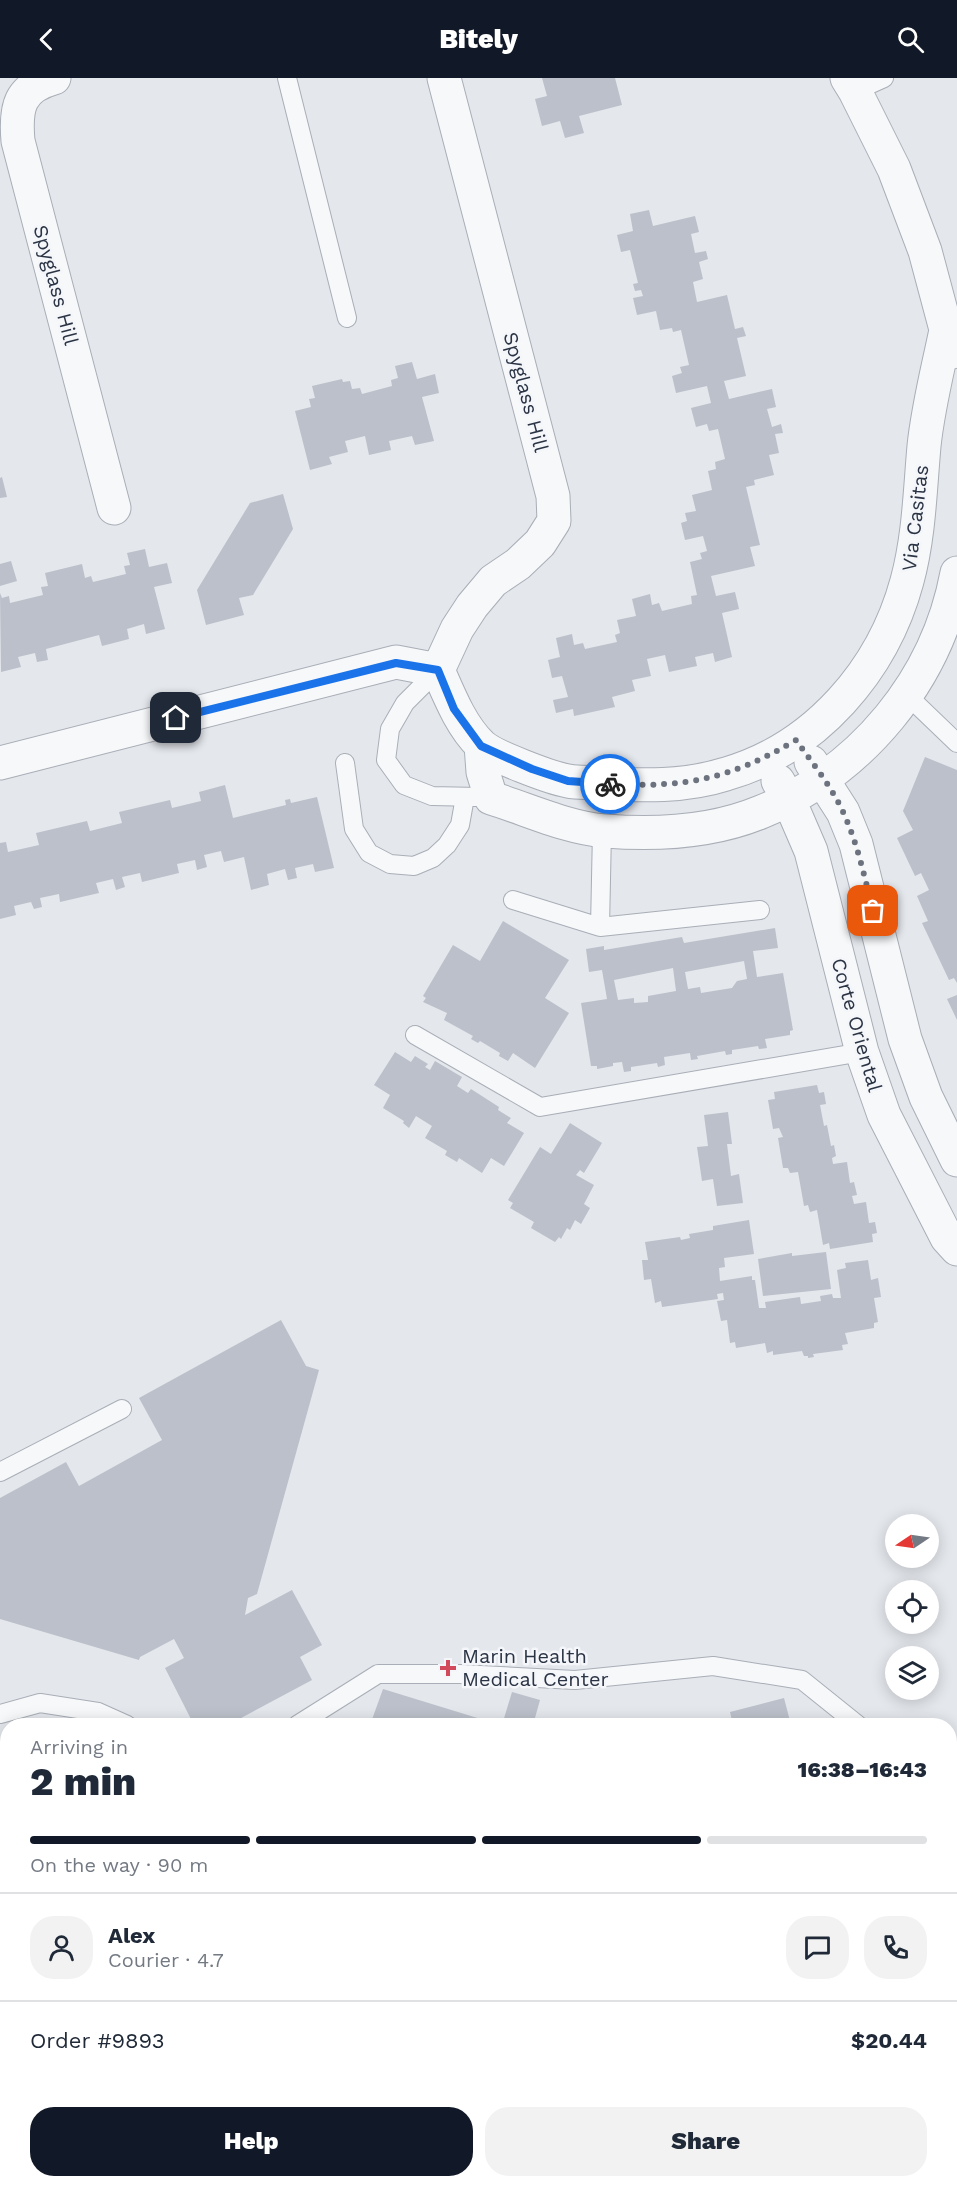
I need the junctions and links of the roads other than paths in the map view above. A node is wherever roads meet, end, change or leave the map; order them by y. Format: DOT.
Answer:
graph roads {
  1 [pos="54,78"];
  2 [pos="287,78"];
  3 [pos="444,78"];
  4 [pos="862,82"];
  5 [pos="347,318"];
  6 [pos="946,330"];
  7 [pos="957,370"];
  8 [pos="114,508"];
  9 [pos="957,573"];
  10 [pos="438,670"];
  11 [pos="907,695"];
  12 [pos="796,740"];
  13 [pos="957,743"];
  14 [pos="481,746"];
  15 [pos="765,759"];
  16 [pos="0,763"];
  17 [pos="345,763"];
  18 [pos="824,778"];
  19 [pos="478,797"];
  20 [pos="789,800"];
  21 [pos="602,831"];
  22 [pos="513,900"];
  23 [pos="760,910"];
  24 [pos="600,927"];
  25 [pos="415,1035"];
  26 [pos="862,1052"];
  27 [pos="957,1160"];
  28 [pos="957,1249"];
  29 [pos="122,1409"];
  30 [pos="0,1472"];
  31 [pos="0,1714"];
  32 [pos="111,1718"];
  33 [pos="308,1718"];
  34 [pos="849,1718"];
  1 -- 8 [label="street, Spyglass Hill"];
  2 -- 5 [label="lane"];
  3 -- 10 [label="street, Spyglass Hill"];
  4 -- 6 [label="street, Via Casitas"];
  6 -- 7 [label="street, Via Casitas"];
  6 -- 12 [label="street, Via Casitas"];
  9 -- 11 [label="street"];
  10 -- 14 [label="street"];
  10 -- 16 [label="street"];
  10 -- 19 [label="lane"];
  11 -- 13 [label="lane"];
  11 -- 18 [label="street"];
  12 -- 15 [label="street, Via Casitas"];
  12 -- 18 [label="street"];
  14 -- 15 [label="street"];
  14 -- 19 [label="street"];
  15 -- 20 [label="street, Corte Oriental"];
  17 -- 19 [label="lane"];
  18 -- 20 [label="street"];
  18 -- 27 [label="street"];
  19 -- 21 [label="street"];
  20 -- 21 [label="street"];
  20 -- 26 [label="street, Corte Oriental"];
  21 -- 24 [label="lane"];
  22 -- 24 [label="lane"];
  23 -- 24 [label="lane"];
  25 -- 26 [label="lane"];
  26 -- 28 [label="street, Corte Oriental"];
  29 -- 30 [label="lane"];
  31 -- 32 [label="lane"];
  33 -- 34 [label="lane"];
}
